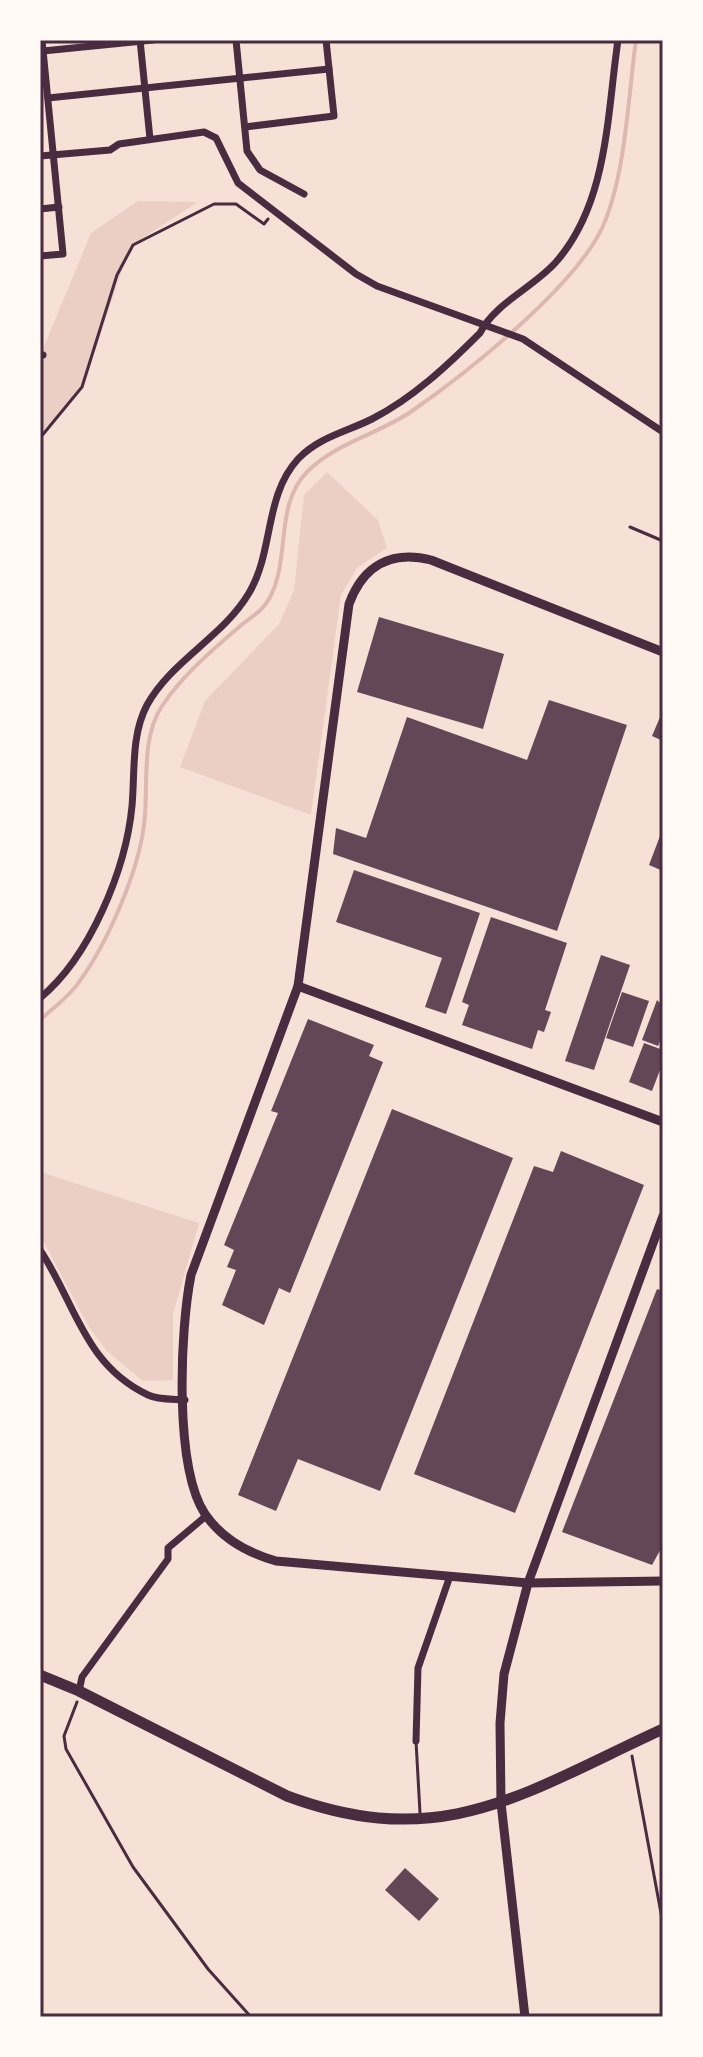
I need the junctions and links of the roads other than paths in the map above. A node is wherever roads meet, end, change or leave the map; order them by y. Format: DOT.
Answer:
graph roads {
  1 [pos="42,40"];
  2 [pos="153,40"];
  3 [pos="236,40"];
  4 [pos="326,40"];
  5 [pos="618,40"];
  6 [pos="140,41"];
  7 [pos="43,51"];
  8 [pos="329,69"];
  9 [pos="240,78"];
  10 [pos="145,88"];
  11 [pos="48,98"];
  12 [pos="245,127"];
  13 [pos="150,139"];
  14 [pos="54,154"];
  15 [pos="40,156"];
  16 [pos="304,194"];
  17 [pos="59,207"];
  18 [pos="40,209"];
  19 [pos="40,256"];
  20 [pos="485,322"];
  21 [pos="663,432"];
  22 [pos="630,527"];
  23 [pos="663,541"];
  24 [pos="663,652"];
  25 [pos="298,986"];
  26 [pos="40,998"];
  27 [pos="663,1122"];
  28 [pos="663,1216"];
  29 [pos="40,1250"];
  30 [pos="185,1400"];
  31 [pos="206,1516"];
  32 [pos="450,1576"];
  33 [pos="663,1581"];
  34 [pos="528,1583"];
  35 [pos="40,1675"];
  36 [pos="79,1691"];
  37 [pos="663,1729"];
  38 [pos="416,1741"];
  39 [pos="501,1803"];
  40 [pos="420,1820"];
  41 [pos="525,2017"];
  1 -- 7 [label="street"];
  2 -- 6 [label="street"];
  3 -- 9 [label="street"];
  4 -- 8 [label="street"];
  5 -- 20 [label="street"];
  6 -- 7 [label="street"];
  6 -- 10 [label="street"];
  7 -- 11 [label="street"];
  8 -- 9 [label="street"];
  8 -- 12 [label="street"];
  9 -- 10 [label="street"];
  9 -- 12 [label="street"];
  10 -- 11 [label="street"];
  10 -- 13 [label="street"];
  11 -- 14 [label="street"];
  12 -- 16 [label="street"];
  13 -- 14 [label="street"];
  13 -- 20 [label="street"];
  14 -- 15 [label="street"];
  14 -- 17 [label="street"];
  17 -- 18 [label="street"];
  17 -- 19 [label="street"];
  20 -- 21 [label="street"];
  20 -- 26 [label="street"];
  22 -- 23 [label="lane"];
  24 -- 25 [label="street"];
  25 -- 27 [label="street"];
  25 -- 30 [label="street"];
  28 -- 34 [label="street"];
  29 -- 30 [label="street"];
  30 -- 31 [label="street"];
  31 -- 32 [label="street"];
  31 -- 36 [label="street"];
  32 -- 34 [label="street"];
  32 -- 38 [label="street"];
  33 -- 34 [label="street"];
  34 -- 39 [label="street"];
  35 -- 36 [label="main road"];
  36 -- 40 [label="main road"];
  37 -- 39 [label="main road"];
  38 -- 40 [label="lane"];
  39 -- 40 [label="main road"];
  39 -- 41 [label="street"];
}
